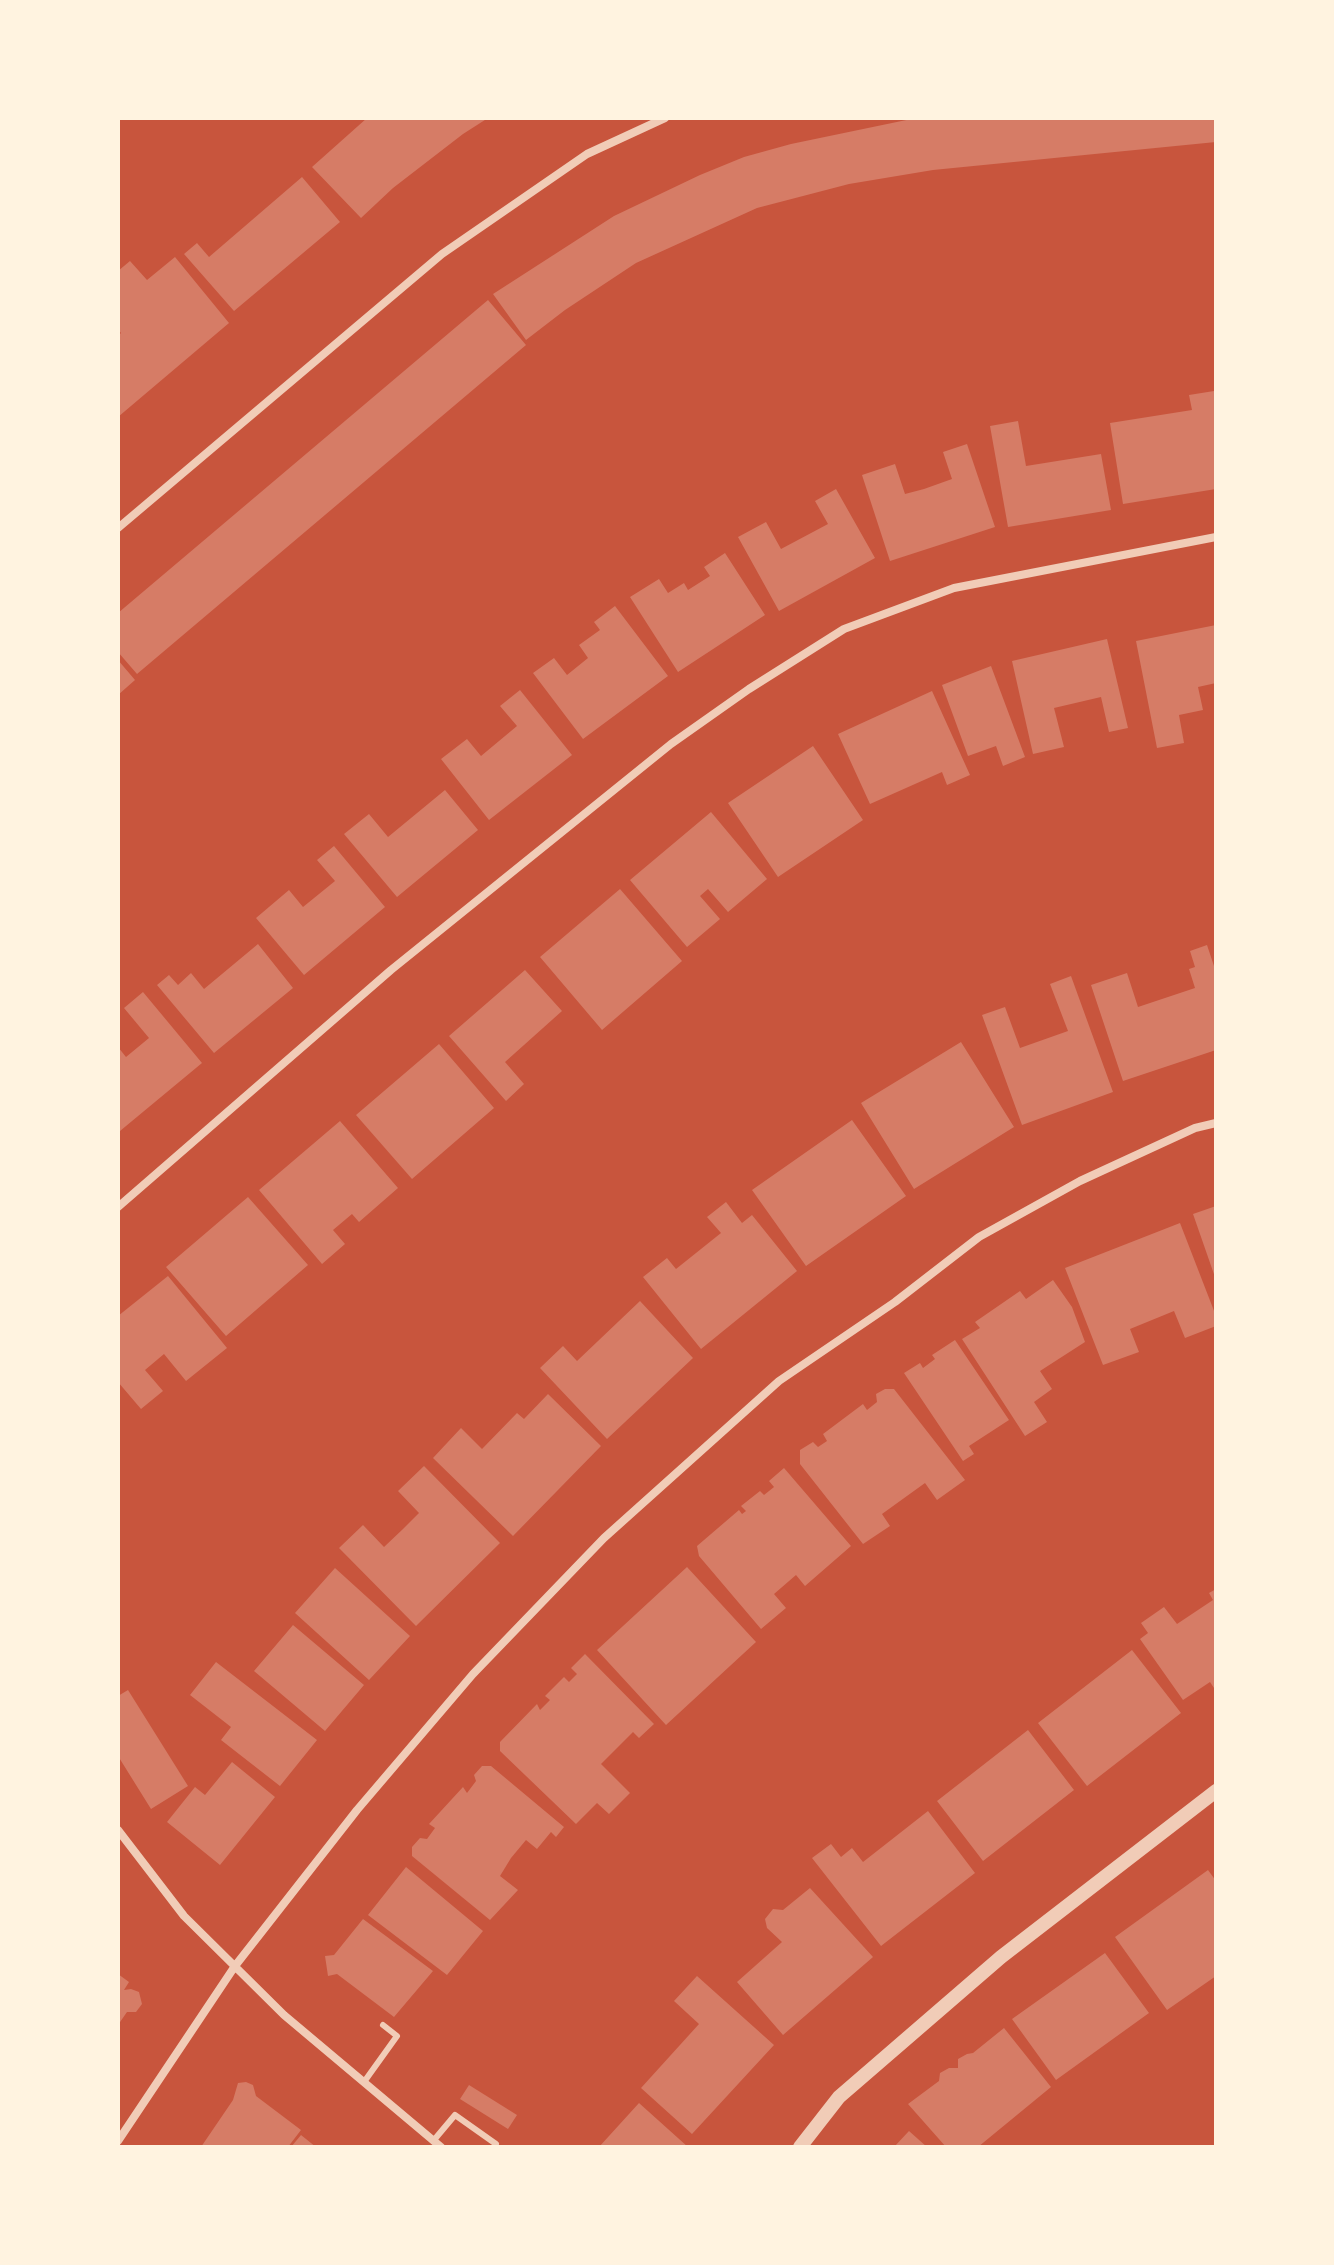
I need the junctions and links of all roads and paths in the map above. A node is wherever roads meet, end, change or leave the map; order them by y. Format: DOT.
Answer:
graph roads {
  1 [pos="665,118"];
  2 [pos="118,528"];
  3 [pos="1216,537"];
  4 [pos="1216,1123"];
  5 [pos="118,1207"];
  6 [pos="1216,1791"];
  7 [pos="118,1830"];
  8 [pos="235,1966"];
  9 [pos="383,2025"];
  10 [pos="364,2082"];
  11 [pos="434,2140"];
  12 [pos="118,2141"];
  13 [pos="496,2144"];
  14 [pos="441,2147"];
  15 [pos="800,2147"];
  1 -- 2 [label="street"];
  3 -- 5 [label="street"];
  4 -- 8 [label="street"];
  6 -- 15 [label="street"];
  7 -- 8 [label="street"];
  8 -- 10 [label="street"];
  8 -- 12 [label="street"];
  9 -- 10 [label="lane"];
  10 -- 11 [label="street"];
  11 -- 13 [label="lane"];
  11 -- 14 [label="street"];
}
